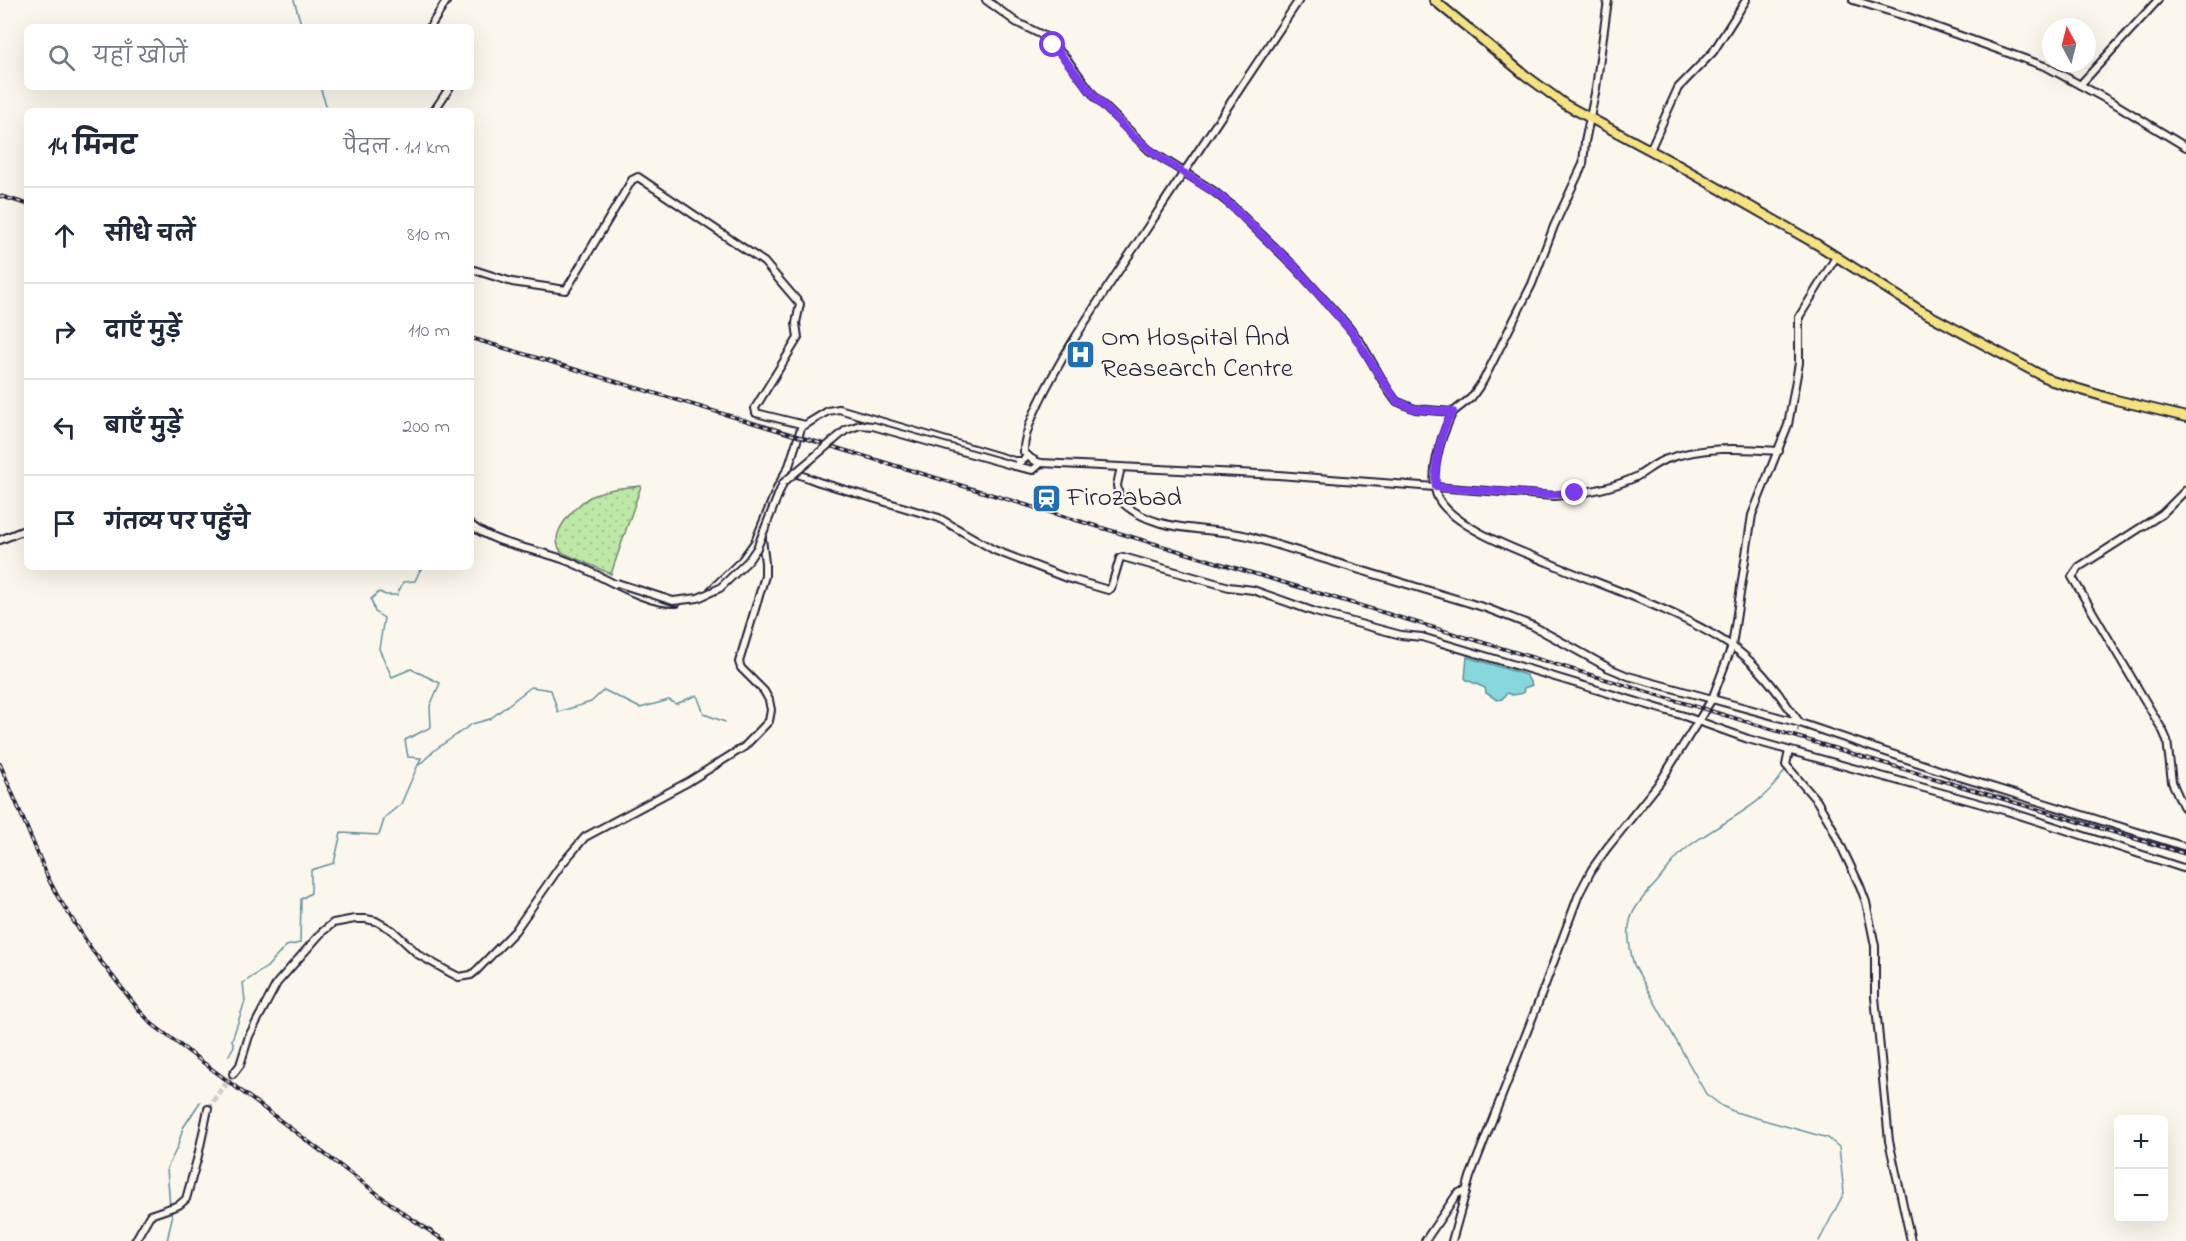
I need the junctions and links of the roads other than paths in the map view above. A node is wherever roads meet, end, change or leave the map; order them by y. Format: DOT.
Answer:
graph roads {
  1 [pos="447,0"];
  2 [pos="986,0"];
  3 [pos="1299,0"];
  4 [pos="1434,0"];
  5 [pos="1608,0"];
  6 [pos="1746,0"];
  7 [pos="1853,0"];
  8 [pos="2158,0"];
  9 [pos="431,24"];
  10 [pos="2080,85"];
  11 [pos="448,90"];
  12 [pos="436,108"];
  13 [pos="1590,119"];
  14 [pos="2186,147"];
  15 [pos="1650,150"];
  16 [pos="1184,172"];
  17 [pos="1836,257"];
  18 [pos="474,269"];
  19 [pos="1453,412"];
  20 [pos="2186,417"];
  21 [pos="802,425"];
  22 [pos="1779,451"];
  23 [pos="1028,456"];
  24 [pos="1041,463"];
  25 [pos="1121,467"];
  26 [pos="787,470"];
  27 [pos="1436,487"];
  28 [pos="2186,490"];
  29 [pos="474,527"];
  30 [pos="24,530"];
  31 [pos="761,530"];
  32 [pos="0,540"];
  33 [pos="609,580"];
  34 [pos="1731,646"];
  35 [pos="1712,699"];
  36 [pos="1698,722"];
  37 [pos="1800,723"];
  38 [pos="1789,751"];
  39 [pos="2186,808"];
  40 [pos="2186,847"];
  41 [pos="2186,869"];
  42 [pos="233,1074"];
  43 [pos="208,1109"];
  44 [pos="1466,1192"];
  45 [pos="135,1241"];
  46 [pos="1425,1241"];
  47 [pos="1452,1241"];
  48 [pos="1911,1241"];
  1 -- 9 [label="street"];
  2 -- 16 [label="street"];
  3 -- 16 [label="street"];
  4 -- 13 [label="main road"];
  5 -- 13 [label="street"];
  6 -- 15 [label="street"];
  7 -- 10 [label="street"];
  8 -- 10 [label="street"];
  10 -- 14 [label="street"];
  11 -- 12 [label="street"];
  13 -- 15 [label="main road"];
  13 -- 19 [label="street"];
  15 -- 17 [label="main road"];
  16 -- 19 [label="street"];
  16 -- 23 [label="street"];
  17 -- 20 [label="main road"];
  17 -- 22 [label="street"];
  18 -- 21 [label="street"];
  19 -- 27 [label="street"];
  21 -- 23 [label="street"];
  21 -- 26 [label="street"];
  22 -- 27 [label="street"];
  22 -- 34 [label="street"];
  23 -- 24 [label="street"];
  24 -- 25 [label="street"];
  24 -- 33 [label="street, bridge"];
  25 -- 27 [label="street"];
  25 -- 35 [label="street"];
  26 -- 31 [label="street"];
  26 -- 36 [label="street"];
  27 -- 34 [label="street"];
  28 -- 39 [label="street"];
  29 -- 33 [label="street"];
  30 -- 32 [label="street"];
  31 -- 33 [label="street"];
  31 -- 42 [label="street"];
  34 -- 35 [label="street"];
  34 -- 37 [label="street"];
  35 -- 36 [label="street"];
  35 -- 37 [label="street"];
  36 -- 38 [label="street"];
  36 -- 44 [label="street"];
  37 -- 40 [label="street"];
  38 -- 41 [label="street"];
  38 -- 48 [label="street"];
  43 -- 45 [label="street"];
  44 -- 46 [label="street"];
  44 -- 47 [label="street"];
}
